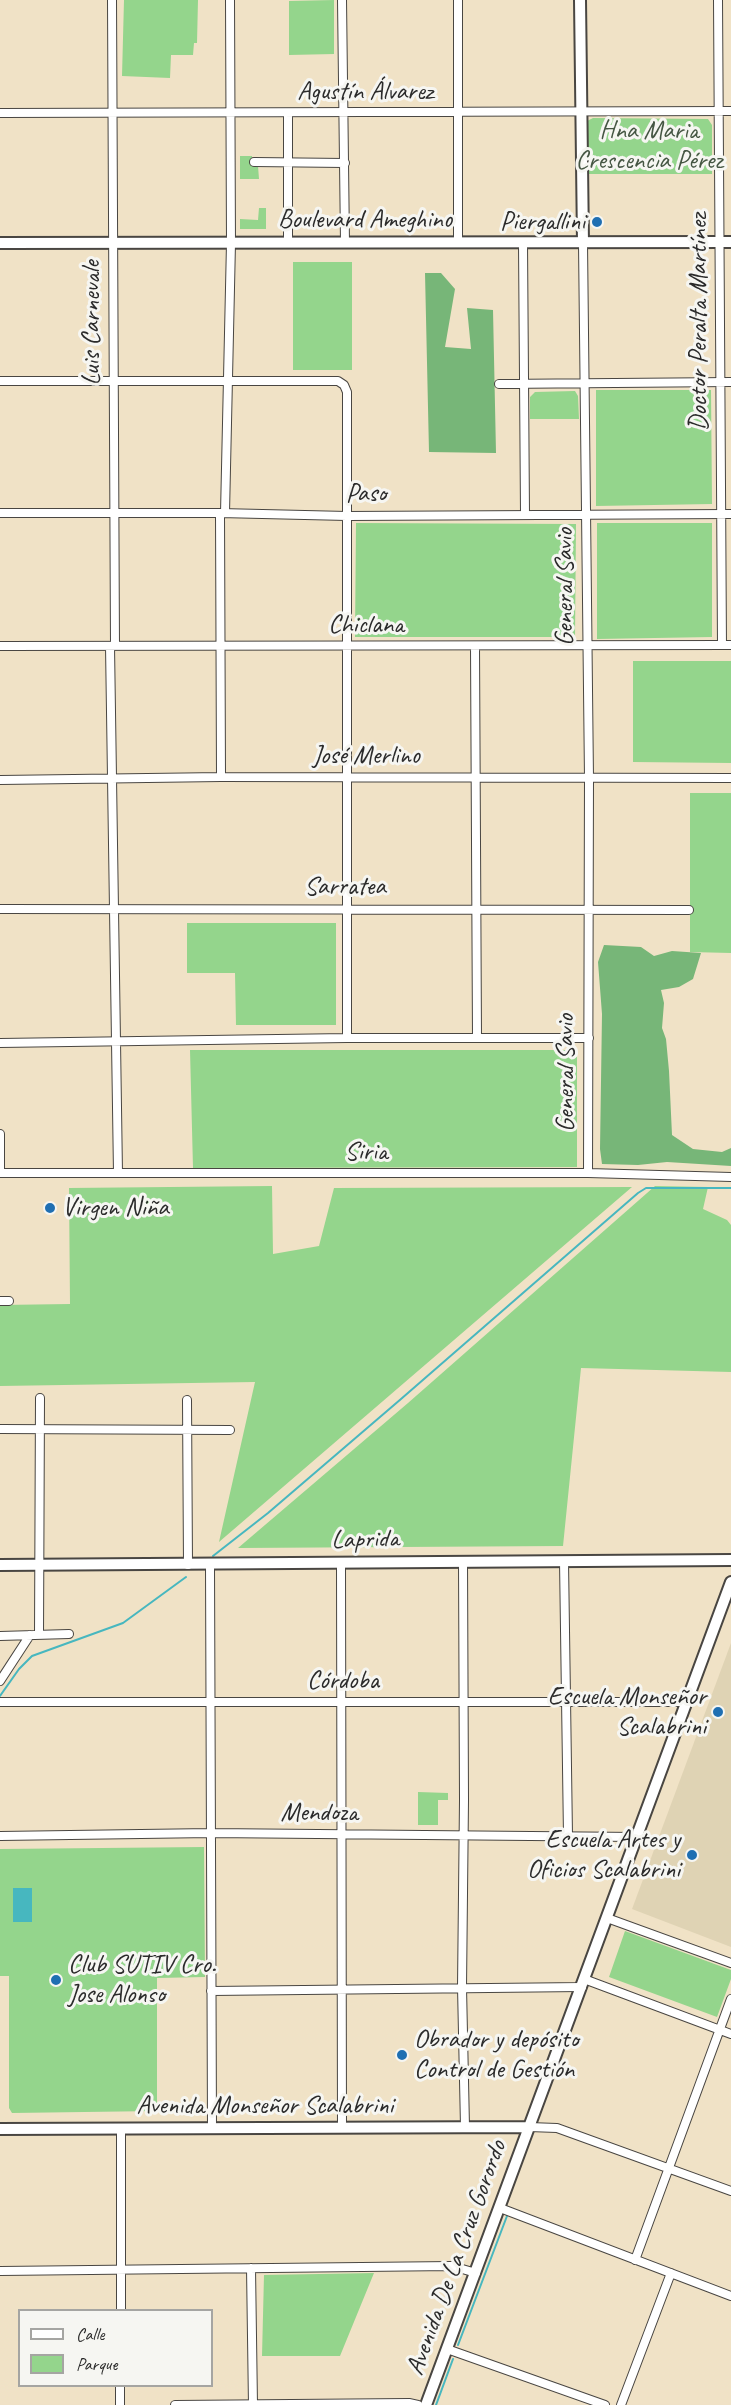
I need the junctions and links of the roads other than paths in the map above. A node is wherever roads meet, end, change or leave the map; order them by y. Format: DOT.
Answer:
graph roads {
  1 [pos="112,0"];
  2 [pos="230,0"];
  3 [pos="342,0"];
  4 [pos="458,0"];
  5 [pos="580,0"];
  6 [pos="718,0"];
  7 [pos="344,111"];
  8 [pos="731,111"];
  9 [pos="458,112"];
  10 [pos="582,112"];
  11 [pos="718,112"];
  12 [pos="0,113"];
  13 [pos="113,113"];
  14 [pos="231,113"];
  15 [pos="288,113"];
  16 [pos="254,162"];
  17 [pos="288,162"];
  18 [pos="345,163"];
  19 [pos="725,242"];
  20 [pos="0,243"];
  21 [pos="113,243"];
  22 [pos="231,243"];
  23 [pos="288,243"];
  24 [pos="345,243"];
  25 [pos="458,243"];
  26 [pos="523,243"];
  27 [pos="583,243"];
  28 [pos="0,381"];
  29 [pos="113,382"];
  30 [pos="721,382"];
  31 [pos="731,382"];
  32 [pos="228,383"];
  33 [pos="586,383"];
  34 [pos="499,384"];
  35 [pos="524,384"];
  36 [pos="0,513"];
  37 [pos="113,513"];
  38 [pos="223,513"];
  39 [pos="525,514"];
  40 [pos="587,514"];
  41 [pos="720,514"];
  42 [pos="731,514"];
  43 [pos="347,516"];
  44 [pos="112,645"];
  45 [pos="220,645"];
  46 [pos="587,645"];
  47 [pos="726,645"];
  48 [pos="0,646"];
  49 [pos="347,646"];
  50 [pos="475,646"];
  51 [pos="221,777"];
  52 [pos="346,777"];
  53 [pos="476,777"];
  54 [pos="589,778"];
  55 [pos="731,778"];
  56 [pos="112,779"];
  57 [pos="0,780"];
  58 [pos="346,908"];
  59 [pos="477,908"];
  60 [pos="0,909"];
  61 [pos="114,909"];
  62 [pos="588,909"];
  63 [pos="689,910"];
  64 [pos="347,1038"];
  65 [pos="477,1038"];
  66 [pos="589,1038"];
  67 [pos="116,1041"];
  68 [pos="0,1043"];
  69 [pos="0,1134"];
  70 [pos="0,1173"];
  71 [pos="118,1173"];
  72 [pos="588,1173"];
  73 [pos="731,1177"];
  74 [pos="40,1398"];
  75 [pos="187,1400"];
  76 [pos="0,1429"];
  77 [pos="39,1429"];
  78 [pos="187,1430"];
  79 [pos="230,1430"];
  80 [pos="731,1560"];
  81 [pos="463,1561"];
  82 [pos="564,1561"];
  83 [pos="341,1563"];
  84 [pos="39,1564"];
  85 [pos="0,1565"];
  86 [pos="188,1565"];
  87 [pos="210,1565"];
  88 [pos="731,1582"];
  89 [pos="69,1634"];
  90 [pos="35,1635"];
  91 [pos="0,1636"];
  92 [pos="0,1681"];
  93 [pos="464,1701"];
  94 [pos="567,1701"];
  95 [pos="0,1702"];
  96 [pos="210,1702"];
  97 [pos="343,1702"];
  98 [pos="687,1702"];
  99 [pos="211,1833"];
  100 [pos="342,1834"];
  101 [pos="0,1836"];
  102 [pos="464,1836"];
  103 [pos="568,1836"];
  104 [pos="637,1837"];
  105 [pos="607,1918"];
  106 [pos="731,1963"];
  107 [pos="583,1983"];
  108 [pos="462,1987"];
  109 [pos="342,1990"];
  110 [pos="211,1991"];
  111 [pos="731,1998"];
  112 [pos="720,2029"];
  113 [pos="731,2034"];
  114 [pos="465,2127"];
  115 [pos="529,2127"];
  116 [pos="121,2128"];
  117 [pos="212,2128"];
  118 [pos="342,2128"];
  119 [pos="0,2129"];
  120 [pos="668,2168"];
  121 [pos="731,2190"];
  122 [pos="500,2208"];
  123 [pos="635,2259"];
  124 [pos="251,2268"];
  125 [pos="122,2269"];
  126 [pos="0,2271"];
  127 [pos="476,2273"];
  128 [pos="671,2273"];
  129 [pos="731,2296"];
  130 [pos="121,2309"];
  131 [pos="447,2349"];
  132 [pos="120,2387"];
  133 [pos="253,2404"];
  134 [pos="120,2405"];
  135 [pos="175,2405"];
  136 [pos="418,2405"];
  137 [pos="426,2405"];
  138 [pos="605,2405"];
  139 [pos="621,2405"];
  1 -- 13 [label="street, Luis Carnevale"];
  2 -- 14 [label="street"];
  3 -- 7 [label="street"];
  4 -- 9 [label="street"];
  5 -- 10 [label="main road, General Savio"];
  6 -- 11 [label="street, Doctor Peralta Martínez"];
  7 -- 9 [label="street, Agustín Álvarez"];
  7 -- 15 [label="street, Agustín Álvarez"];
  7 -- 18 [label="street"];
  8 -- 11 [label="street, Agustín Álvarez"];
  9 -- 10 [label="street, Agustín Álvarez"];
  9 -- 25 [label="street"];
  10 -- 11 [label="street, Agustín Álvarez"];
  10 -- 27 [label="main road, General Savio"];
  11 -- 19 [label="street, Doctor Peralta Martínez"];
  12 -- 13 [label="street, Agustín Álvarez"];
  13 -- 14 [label="street, Agustín Álvarez"];
  13 -- 21 [label="street, Luis Carnevale"];
  14 -- 15 [label="street, Agustín Álvarez"];
  14 -- 22 [label="street"];
  15 -- 17 [label="street"];
  16 -- 17 [label="street"];
  17 -- 18 [label="street"];
  17 -- 23 [label="street"];
  18 -- 24 [label="street"];
  19 -- 27 [label="main road, Boulevard Ameghino"];
  19 -- 30 [label="street, Doctor Peralta Martínez"];
  20 -- 21 [label="main road, Boulevard Ameghino"];
  21 -- 22 [label="main road, Boulevard Ameghino"];
  21 -- 29 [label="street, Luis Carnevale"];
  22 -- 23 [label="main road, Boulevard Ameghino"];
  22 -- 32 [label="street"];
  23 -- 24 [label="main road, Boulevard Ameghino"];
  24 -- 25 [label="main road, Boulevard Ameghino"];
  25 -- 26 [label="main road, Boulevard Ameghino"];
  26 -- 27 [label="main road, Boulevard Ameghino"];
  26 -- 35 [label="street"];
  27 -- 33 [label="street, General Savio"];
  28 -- 29 [label="street"];
  29 -- 32 [label="street"];
  29 -- 37 [label="street, Luis Carnevale"];
  30 -- 31 [label="street"];
  30 -- 33 [label="street"];
  30 -- 41 [label="street, Doctor Peralta Martínez"];
  32 -- 38 [label="street"];
  32 -- 43 [label="street"];
  33 -- 35 [label="street"];
  33 -- 40 [label="street, General Savio"];
  34 -- 35 [label="street"];
  35 -- 39 [label="street"];
  36 -- 37 [label="street, Paso"];
  37 -- 38 [label="street, Paso"];
  37 -- 44 [label="street, Luis Carnevale"];
  38 -- 43 [label="street, Paso"];
  38 -- 45 [label="street"];
  39 -- 40 [label="street, Paso"];
  39 -- 43 [label="street, Paso"];
  40 -- 41 [label="street, Paso"];
  40 -- 46 [label="street, General Savio"];
  41 -- 42 [label="street, Paso"];
  41 -- 47 [label="street, Doctor Peralta Martínez"];
  43 -- 49 [label="street"];
  44 -- 45 [label="street, Chiclana"];
  44 -- 48 [label="street, Chiclana"];
  44 -- 56 [label="street, Luis Carnevale"];
  45 -- 49 [label="street, Chiclana"];
  45 -- 51 [label="street"];
  46 -- 47 [label="street, Chiclana"];
  46 -- 50 [label="street, Chiclana"];
  46 -- 54 [label="street, General Savio"];
  49 -- 50 [label="street, Chiclana"];
  49 -- 52 [label="street"];
  50 -- 53 [label="street"];
  51 -- 52 [label="street, José Merlino"];
  51 -- 56 [label="street, José Merlino"];
  52 -- 53 [label="street, José Merlino"];
  52 -- 58 [label="street"];
  53 -- 54 [label="street, José Merlino"];
  53 -- 59 [label="street"];
  54 -- 55 [label="street, José Merlino"];
  54 -- 62 [label="street, General Savio"];
  56 -- 57 [label="street, José Merlino"];
  56 -- 61 [label="street, Luis Carnevale"];
  58 -- 59 [label="street, Sarratea"];
  58 -- 61 [label="street, Sarratea"];
  58 -- 64 [label="street"];
  59 -- 62 [label="street, Sarratea"];
  59 -- 65 [label="street"];
  60 -- 61 [label="street, Sarratea"];
  61 -- 67 [label="street, Luis Carnevale"];
  62 -- 63 [label="street, Sarratea"];
  62 -- 66 [label="street, General Savio"];
  64 -- 65 [label="street"];
  64 -- 67 [label="street"];
  65 -- 66 [label="street"];
  66 -- 72 [label="street, General Savio"];
  67 -- 68 [label="street"];
  67 -- 71 [label="street, Luis Carnevale"];
  69 -- 70 [label="street"];
  70 -- 71 [label="street, Siria"];
  71 -- 72 [label="street, Siria"];
  72 -- 73 [label="street, Siria"];
  74 -- 77 [label="street"];
  75 -- 78 [label="street"];
  76 -- 77 [label="street"];
  77 -- 78 [label="street"];
  77 -- 84 [label="street"];
  78 -- 79 [label="street"];
  78 -- 86 [label="street"];
  80 -- 82 [label="main road, Laprida"];
  81 -- 82 [label="main road, Laprida"];
  81 -- 83 [label="main road, Laprida"];
  81 -- 93 [label="street"];
  82 -- 94 [label="street"];
  83 -- 87 [label="main road, Laprida"];
  83 -- 97 [label="street"];
  84 -- 85 [label="main road, Laprida"];
  84 -- 86 [label="main road, Laprida"];
  84 -- 90 [label="street"];
  86 -- 87 [label="main road, Laprida"];
  87 -- 96 [label="street"];
  88 -- 98 [label="main road, Avenida De La Cruz Gorordo"];
  89 -- 90 [label="street"];
  90 -- 91 [label="street"];
  90 -- 92 [label="street"];
  93 -- 94 [label="street, Córdoba"];
  93 -- 97 [label="street, Córdoba"];
  93 -- 102 [label="street"];
  94 -- 98 [label="street, Córdoba"];
  94 -- 103 [label="street"];
  95 -- 96 [label="street, Córdoba"];
  96 -- 97 [label="street, Córdoba"];
  96 -- 99 [label="street"];
  97 -- 100 [label="street"];
  98 -- 104 [label="main road, Avenida De La Cruz Gorordo"];
  99 -- 100 [label="street, Mendoza"];
  99 -- 101 [label="street, Mendoza"];
  99 -- 110 [label="street"];
  100 -- 102 [label="street, Mendoza"];
  100 -- 109 [label="street"];
  102 -- 103 [label="street, Mendoza"];
  102 -- 108 [label="street"];
  103 -- 104 [label="street, Mendoza"];
  104 -- 105 [label="main road, Avenida De La Cruz Gorordo"];
  105 -- 106 [label="street"];
  105 -- 107 [label="main road, Avenida De La Cruz Gorordo"];
  107 -- 108 [label="street"];
  107 -- 112 [label="street"];
  107 -- 115 [label="main road, Avenida De La Cruz Gorordo"];
  108 -- 109 [label="street"];
  108 -- 114 [label="street"];
  109 -- 110 [label="street"];
  109 -- 118 [label="street"];
  110 -- 117 [label="street"];
  111 -- 112 [label="street"];
  112 -- 113 [label="street"];
  112 -- 120 [label="street"];
  114 -- 115 [label="main road, Avenida Monseñor Scalabrini"];
  114 -- 118 [label="main road, Avenida Monseñor Scalabrini"];
  115 -- 120 [label="street"];
  115 -- 122 [label="main road, Avenida De La Cruz Gorordo"];
  116 -- 117 [label="main road, Avenida Monseñor Scalabrini"];
  116 -- 119 [label="main road, Avenida Monseñor Scalabrini"];
  116 -- 125 [label="street"];
  117 -- 118 [label="main road, Avenida Monseñor Scalabrini"];
  120 -- 121 [label="street"];
  120 -- 123 [label="street"];
  122 -- 123 [label="street"];
  122 -- 127 [label="main road, Avenida De La Cruz Gorordo"];
  123 -- 128 [label="street"];
  124 -- 125 [label="street"];
  124 -- 127 [label="street"];
  124 -- 133 [label="street"];
  125 -- 126 [label="street"];
  125 -- 130 [label="street"];
  127 -- 131 [label="main road, Avenida De La Cruz Gorordo"];
  128 -- 129 [label="street"];
  128 -- 139 [label="street"];
  131 -- 137 [label="main road, Avenida De La Cruz Gorordo"];
  131 -- 138 [label="street"];
  132 -- 134 [label="street"];
  133 -- 135 [label="street"];
  133 -- 136 [label="street"];
}
